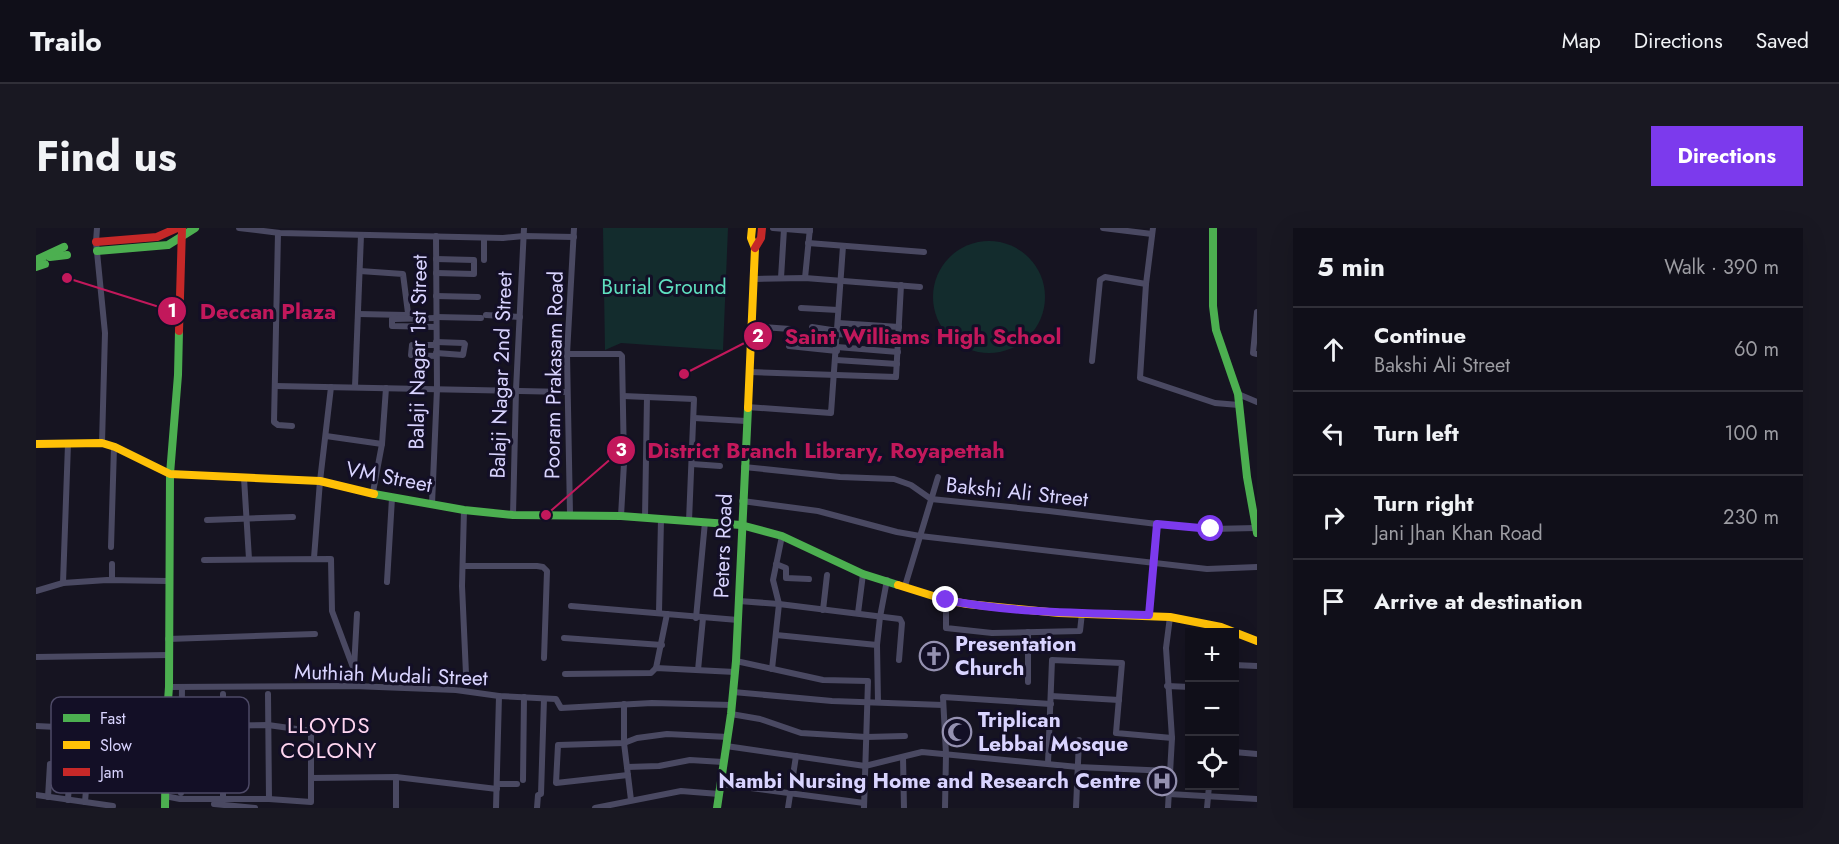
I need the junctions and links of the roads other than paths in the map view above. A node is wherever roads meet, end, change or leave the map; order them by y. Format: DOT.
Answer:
graph roads {
  1 [pos="98,228"];
  2 [pos="177,228"];
  3 [pos="195,228"];
  4 [pos="239,228"];
  5 [pos="503,228"];
  6 [pos="524,228"];
  7 [pos="574,228"];
  8 [pos="752,228"];
  9 [pos="756,228"];
  10 [pos="762,228"];
  11 [pos="773,228"];
  12 [pos="1102,228"];
  13 [pos="1213,228"];
  14 [pos="784,229"];
  15 [pos="810,229"];
  16 [pos="1153,231"];
  17 [pos="399,232"];
  18 [pos="182,233"];
  19 [pos="278,233"];
  20 [pos="361,235"];
  21 [pos="436,236"];
  22 [pos="524,236"];
  23 [pos="484,237"];
  24 [pos="574,237"];
  25 [pos="503,238"];
  26 [pos="808,243"];
  27 [pos="843,246"];
  28 [pos="96,247"];
  29 [pos="755,248"];
  30 [pos="65,251"];
  31 [pos="924,252"];
  32 [pos="436,259"];
  33 [pos="39,260"];
  34 [pos="484,260"];
  35 [pos="360,271"];
  36 [pos="436,273"];
  37 [pos="782,278"];
  38 [pos="805,278"];
  39 [pos="754,279"];
  40 [pos="840,280"];
  41 [pos="1146,284"];
  42 [pos="901,285"];
  43 [pos="920,287"];
  44 [pos="436,296"];
  45 [pos="478,297"];
  46 [pos="801,308"];
  47 [pos="838,310"];
  48 [pos="1257,312"];
  49 [pos="358,314"];
  50 [pos="436,317"];
  51 [pos="520,317"];
  52 [pos="838,322"];
  53 [pos="436,327"];
  54 [pos="812,327"];
  55 [pos="899,327"];
  56 [pos="752,328"];
  57 [pos="790,329"];
  58 [pos="838,332"];
  59 [pos="464,339"];
  60 [pos="898,339"];
  61 [pos="436,342"];
  62 [pos="789,346"];
  63 [pos="837,349"];
  64 [pos="898,351"];
  65 [pos="567,354"];
  66 [pos="1257,354"];
  67 [pos="436,357"];
  68 [pos="411,359"];
  69 [pos="836,360"];
  70 [pos="1092,361"];
  71 [pos="897,364"];
  72 [pos="750,372"];
  73 [pos="834,375"];
  74 [pos="275,386"];
  75 [pos="331,387"];
  76 [pos="355,387"];
  77 [pos="386,388"];
  78 [pos="437,389"];
  79 [pos="516,390"];
  80 [pos="567,392"];
  81 [pos="1238,394"];
  82 [pos="623,396"];
  83 [pos="647,397"];
  84 [pos="1257,402"];
  85 [pos="1239,405"];
  86 [pos="747,407"];
  87 [pos="694,418"];
  88 [pos="746,421"];
  89 [pos="292,426"];
  90 [pos="326,436"];
  91 [pos="102,443"];
  92 [pos="36,444"];
  93 [pos="68,444"];
  94 [pos="382,444"];
  95 [pos="114,447"];
  96 [pos="692,464"];
  97 [pos="720,466"];
  98 [pos="744,467"];
  99 [pos="170,474"];
  100 [pos="938,477"];
  101 [pos="244,478"];
  102 [pos="320,481"];
  103 [pos="373,492"];
  104 [pos="392,498"];
  105 [pos="931,499"];
  106 [pos="742,501"];
  107 [pos="432,504"];
  108 [pos="464,510"];
  109 [pos="513,514"];
  110 [pos="570,514"];
  111 [pos="621,516"];
  112 [pos="293,517"];
  113 [pos="645,518"];
  114 [pos="245,519"];
  115 [pos="661,519"];
  116 [pos="207,520"];
  117 [pos="689,521"];
  118 [pos="705,522"];
  119 [pos="1157,524"];
  120 [pos="741,525"];
  121 [pos="1256,530"];
  122 [pos="782,536"];
  123 [pos="920,536"];
  124 [pos="111,547"];
  125 [pos="314,558"];
  126 [pos="249,559"];
  127 [pos="204,560"];
  128 [pos="1153,563"];
  129 [pos="112,564"];
  130 [pos="776,564"];
  131 [pos="463,566"];
  132 [pos="1257,567"];
  133 [pos="863,574"];
  134 [pos="827,575"];
  135 [pos="809,579"];
  136 [pos="112,580"];
  137 [pos="887,580"];
  138 [pos="168,581"];
  139 [pos="387,582"];
  140 [pos="63,583"];
  141 [pos="905,586"];
  142 [pos="36,591"];
  143 [pos="946,600"];
  144 [pos="739,601"];
  145 [pos="779,604"];
  146 [pos="571,606"];
  147 [pos="823,610"];
  148 [pos="659,612"];
  149 [pos="858,613"];
  150 [pos="1082,613"];
  151 [pos="357,614"];
  152 [pos="667,614"];
  153 [pos="1149,615"];
  154 [pos="880,617"];
  155 [pos="1170,617"];
  156 [pos="699,618"];
  157 [pos="738,620"];
  158 [pos="1028,632"];
  159 [pos="315,634"];
  160 [pos="776,635"];
  161 [pos="564,638"];
  162 [pos="168,639"];
  163 [pos="1257,641"];
  164 [pos="662,645"];
  165 [pos="877,645"];
  166 [pos="168,655"];
  167 [pos="36,657"];
  168 [pos="544,658"];
  169 [pos="899,660"];
  170 [pos="736,661"];
  171 [pos="1239,665"];
  172 [pos="1257,666"];
  173 [pos="656,669"];
  174 [pos="772,669"];
  175 [pos="354,670"];
  176 [pos="698,670"];
  177 [pos="735,672"];
  178 [pos="466,674"];
  179 [pos="565,674"];
  180 [pos="1028,682"];
  181 [pos="353,686"];
  182 [pos="1167,686"];
  183 [pos="169,687"];
  184 [pos="182,687"];
  185 [pos="1185,687"];
  186 [pos="733,692"];
  187 [pos="268,694"];
  188 [pos="499,696"];
  189 [pos="168,697"];
  190 [pos="182,697"];
  191 [pos="524,698"];
  192 [pos="544,699"];
  193 [pos="1051,700"];
  194 [pos="1119,700"];
  195 [pos="868,702"];
  196 [pos="878,702"];
  197 [pos="624,704"];
  198 [pos="943,705"];
  199 [pos="731,710"];
  200 [pos="268,725"];
  201 [pos="36,726"];
  202 [pos="249,726"];
  203 [pos="51,727"];
  204 [pos="906,736"];
  205 [pos="866,737"];
  206 [pos="1172,738"];
  207 [pos="1079,740"];
  208 [pos="727,742"];
  209 [pos="624,743"];
  210 [pos="1239,752"];
  211 [pos="946,754"];
  212 [pos="1257,754"];
  213 [pos="796,756"];
  214 [pos="903,757"];
  215 [pos="723,762"];
  216 [pos="1048,763"];
  217 [pos="51,764"];
  218 [pos="865,766"];
  219 [pos="627,767"];
  220 [pos="1078,767"];
  221 [pos="1170,771"];
  222 [pos="628,775"];
  223 [pos="396,777"];
  224 [pos="311,778"];
  225 [pos="720,784"];
  226 [pos="497,786"];
  227 [pos="1209,790"];
  228 [pos="68,793"];
  229 [pos="86,793"];
  230 [pos="223,793"];
  231 [pos="719,794"];
  232 [pos="790,794"];
  233 [pos="1169,794"];
  234 [pos="36,795"];
  235 [pos="1208,795"];
  236 [pos="48,797"];
  237 [pos="269,799"];
  238 [pos="1257,799"];
  239 [pos="68,800"];
  240 [pos="223,800"];
  241 [pos="631,800"];
  242 [pos="85,802"];
  243 [pos="165,802"];
  244 [pos="842,804"];
  245 [pos="864,805"];
  246 [pos="113,806"];
  247 [pos="255,808"];
  248 [pos="396,808"];
  249 [pos="496,808"];
  250 [pos="537,808"];
  251 [pos="595,808"];
  252 [pos="717,808"];
  253 [pos="788,808"];
  254 [pos="904,808"];
  255 [pos="945,808"];
  256 [pos="1076,808"];
  257 [pos="1168,808"];
  258 [pos="1207,808"];
  1 -- 28 [label="street"];
  2 -- 28 [label="street"];
  3 -- 18 [label="street"];
  4 -- 19 [label="street"];
  5 -- 25 [label="street"];
  6 -- 22 [label="street, Balaji Nagar 2nd Street"];
  7 -- 24 [label="street, Pooram Prakasam Road"];
  8 -- 29 [label="street, Peters Road"];
  9 -- 29 [label="street"];
  10 -- 29 [label="street, Peters Road"];
  11 -- 14 [label="street"];
  12 -- 16 [label="street"];
  13 -- 81 [label="street"];
  14 -- 15 [label="street"];
  14 -- 37 [label="street"];
  15 -- 26 [label="street"];
  16 -- 41 [label="street"];
  17 -- 20 [label="street"];
  17 -- 21 [label="street"];
  18 -- 28 [label="street"];
  18 -- 99 [label="street"];
  19 -- 20 [label="street"];
  19 -- 74 [label="street"];
  20 -- 35 [label="street"];
  21 -- 23 [label="street"];
  21 -- 32 [label="street, Balaji Nagar 1st Street"];
  22 -- 24 [label="street"];
  22 -- 25 [label="street"];
  22 -- 51 [label="street, Balaji Nagar 2nd Street"];
  23 -- 25 [label="street"];
  23 -- 34 [label="street"];
  24 -- 65 [label="street, Pooram Prakasam Road"];
  26 -- 27 [label="street"];
  26 -- 38 [label="street"];
  27 -- 31 [label="street"];
  27 -- 40 [label="street"];
  28 -- 91 [label="street"];
  29 -- 39 [label="street, Peters Road"];
  30 -- 33 [label="street"];
  32 -- 36 [label="street, Balaji Nagar 1st Street"];
  32 -- 36 [label="street"];
  35 -- 49 [label="street"];
  35 -- 49 [label="street"];
  36 -- 44 [label="street, Balaji Nagar 1st Street"];
  37 -- 38 [label="street"];
  37 -- 39 [label="street"];
  38 -- 40 [label="street"];
  39 -- 56 [label="street, Peters Road"];
  40 -- 42 [label="street"];
  40 -- 47 [label="street"];
  41 -- 70 [label="street"];
  41 -- 85 [label="street"];
  42 -- 43 [label="street"];
  42 -- 55 [label="street"];
  44 -- 45 [label="street"];
  44 -- 50 [label="street, Balaji Nagar 1st Street"];
  46 -- 47 [label="street"];
  47 -- 52 [label="street"];
  48 -- 66 [label="street"];
  49 -- 76 [label="street"];
  50 -- 51 [label="street"];
  50 -- 53 [label="street, Balaji Nagar 1st Street"];
  50 -- 53 [label="street"];
  51 -- 79 [label="street, Balaji Nagar 2nd Street"];
  52 -- 55 [label="street"];
  52 -- 58 [label="street"];
  53 -- 61 [label="street, Balaji Nagar 1st Street"];
  54 -- 58 [label="street"];
  55 -- 60 [label="street"];
  56 -- 57 [label="street"];
  56 -- 72 [label="street, Peters Road"];
  58 -- 60 [label="street"];
  58 -- 63 [label="street"];
  59 -- 61 [label="street"];
  60 -- 64 [label="street"];
  61 -- 67 [label="street, Balaji Nagar 1st Street"];
  61 -- 67 [label="street"];
  61 -- 67 [label="street"];
  62 -- 63 [label="street"];
  63 -- 64 [label="street"];
  63 -- 69 [label="street"];
  64 -- 71 [label="street"];
  65 -- 80 [label="street, Pooram Prakasam Road"];
  65 -- 82 [label="street"];
  67 -- 68 [label="street"];
  67 -- 78 [label="street, Balaji Nagar 1st Street"];
  69 -- 71 [label="street"];
  69 -- 73 [label="street"];
  71 -- 73 [label="street"];
  72 -- 73 [label="street"];
  72 -- 86 [label="street, Peters Road"];
  73 -- 86 [label="street"];
  74 -- 75 [label="street"];
  74 -- 89 [label="street"];
  75 -- 76 [label="street"];
  75 -- 90 [label="street"];
  76 -- 77 [label="street"];
  77 -- 78 [label="street"];
  77 -- 94 [label="street"];
  78 -- 79 [label="street"];
  78 -- 107 [label="street, Balaji Nagar 1st Street"];
  79 -- 80 [label="street"];
  79 -- 109 [label="street, Balaji Nagar 2nd Street"];
  80 -- 110 [label="street, Pooram Prakasam Road"];
  81 -- 84 [label="street"];
  81 -- 85 [label="street"];
  82 -- 83 [label="street"];
  82 -- 111 [label="street"];
  83 -- 87 [label="street"];
  83 -- 113 [label="street"];
  85 -- 121 [label="street"];
  86 -- 88 [label="street, Peters Road"];
  87 -- 88 [label="street"];
  87 -- 96 [label="street"];
  88 -- 98 [label="street, Peters Road"];
  90 -- 94 [label="street"];
  90 -- 102 [label="street"];
  91 -- 93 [label="street, VM Street"];
  91 -- 95 [label="street, VM Street"];
  92 -- 93 [label="street, VM Street"];
  93 -- 140 [label="street"];
  94 -- 103 [label="street"];
  95 -- 99 [label="street, VM Street"];
  95 -- 124 [label="street"];
  96 -- 97 [label="street"];
  96 -- 117 [label="street"];
  98 -- 105 [label="street, Bakshi Ali Street"];
  98 -- 106 [label="street, Peters Road"];
  99 -- 101 [label="street, VM Street"];
  99 -- 138 [label="street"];
  100 -- 105 [label="street"];
  101 -- 102 [label="street, VM Street"];
  101 -- 114 [label="street"];
  102 -- 103 [label="street, VM Street"];
  102 -- 125 [label="street"];
  103 -- 104 [label="street, VM Street"];
  104 -- 107 [label="street, VM Street"];
  104 -- 139 [label="street"];
  105 -- 119 [label="street, Bakshi Ali Street"];
  105 -- 123 [label="street"];
  106 -- 120 [label="street, Peters Road"];
  106 -- 123 [label="street"];
  107 -- 108 [label="street, VM Street"];
  108 -- 109 [label="street, VM Street"];
  108 -- 131 [label="street"];
  109 -- 110 [label="street, VM Street"];
  110 -- 111 [label="street, VM Street"];
  111 -- 113 [label="street, VM Street"];
  112 -- 114 [label="street"];
  113 -- 115 [label="street, VM Street"];
  114 -- 116 [label="street"];
  114 -- 126 [label="street"];
  115 -- 117 [label="street, VM Street"];
  115 -- 148 [label="street"];
  117 -- 118 [label="street, VM Street"];
  118 -- 120 [label="street, VM Street"];
  118 -- 156 [label="street"];
  119 -- 121 [label="street, Bakshi Ali Street"];
  119 -- 128 [label="street"];
  120 -- 122 [label="street, VM Street"];
  120 -- 144 [label="street, Peters Road"];
  122 -- 130 [label="street"];
  122 -- 133 [label="street, VM Street"];
  123 -- 128 [label="street"];
  123 -- 141 [label="street"];
  125 -- 126 [label="street"];
  125 -- 175 [label="street"];
  126 -- 127 [label="street"];
  128 -- 132 [label="street"];
  128 -- 153 [label="street"];
  129 -- 136 [label="street"];
  130 -- 135 [label="street"];
  130 -- 145 [label="street"];
  131 -- 168 [label="street"];
  131 -- 178 [label="street"];
  133 -- 137 [label="street, VM Street"];
  133 -- 149 [label="street"];
  134 -- 147 [label="street"];
  136 -- 138 [label="street"];
  136 -- 140 [label="street"];
  137 -- 141 [label="street, VM Street"];
  137 -- 154 [label="street"];
  138 -- 162 [label="street"];
  140 -- 142 [label="street"];
  141 -- 143 [label="street, VM Street"];
  143 -- 150 [label="street, VM Street"];
  143 -- 158 [label="street"];
  144 -- 145 [label="street"];
  144 -- 157 [label="street, Peters Road"];
  145 -- 147 [label="street"];
  145 -- 160 [label="street"];
  146 -- 148 [label="street"];
  147 -- 149 [label="street"];
  148 -- 152 [label="street"];
  149 -- 154 [label="street"];
  150 -- 153 [label="street, VM Street"];
  150 -- 158 [label="street"];
  151 -- 175 [label="street"];
  152 -- 156 [label="street"];
  152 -- 164 [label="street"];
  153 -- 155 [label="street, VM Street"];
  154 -- 165 [label="street"];
  154 -- 169 [label="street"];
  155 -- 163 [label="street, VM Street"];
  155 -- 182 [label="street"];
  156 -- 157 [label="street"];
  156 -- 176 [label="street"];
  157 -- 170 [label="street, Peters Road"];
  158 -- 180 [label="street"];
  159 -- 162 [label="street"];
  160 -- 165 [label="street"];
  160 -- 174 [label="street"];
  161 -- 164 [label="street"];
  162 -- 166 [label="street"];
  164 -- 173 [label="street"];
  165 -- 196 [label="street"];
  166 -- 167 [label="street"];
  166 -- 183 [label="street"];
  170 -- 174 [label="street"];
  170 -- 177 [label="street, Peters Road"];
  171 -- 172 [label="street"];
  173 -- 176 [label="street"];
  173 -- 179 [label="street"];
  174 -- 195 [label="street"];
  175 -- 181 [label="street"];
  176 -- 177 [label="street"];
  177 -- 186 [label="street, Peters Road"];
  181 -- 184 [label="street, Muthiah Mudali Street"];
  181 -- 188 [label="street, Muthiah Mudali Street"];
  182 -- 185 [label="street"];
  182 -- 206 [label="street"];
  183 -- 184 [label="street, Muthiah Mudali Street"];
  183 -- 189 [label="street"];
  184 -- 190 [label="street"];
  186 -- 195 [label="street"];
  186 -- 199 [label="street, Peters Road"];
  187 -- 200 [label="street"];
  188 -- 191 [label="street"];
  188 -- 226 [label="street, Muthiah Mudali Street"];
  191 -- 192 [label="street"];
  191 -- 226 [label="street"];
  192 -- 197 [label="street"];
  192 -- 250 [label="street"];
  193 -- 194 [label="street"];
  193 -- 194 [label="street"];
  193 -- 198 [label="street"];
  193 -- 216 [label="street"];
  194 -- 206 [label="street"];
  195 -- 196 [label="street"];
  195 -- 205 [label="street"];
  196 -- 198 [label="street"];
  197 -- 199 [label="street"];
  197 -- 209 [label="street"];
  198 -- 211 [label="street"];
  199 -- 205 [label="street"];
  199 -- 208 [label="street, Peters Road"];
  200 -- 202 [label="street"];
  200 -- 224 [label="street"];
  200 -- 237 [label="street"];
  201 -- 203 [label="street"];
  204 -- 205 [label="street"];
  205 -- 218 [label="street"];
  206 -- 221 [label="street"];
  207 -- 220 [label="street"];
  208 -- 209 [label="street"];
  208 -- 213 [label="street"];
  208 -- 215 [label="street, Peters Road"];
  209 -- 219 [label="street"];
  209 -- 222 [label="street"];
  210 -- 212 [label="street"];
  211 -- 214 [label="street"];
  211 -- 216 [label="street"];
  211 -- 255 [label="street"];
  213 -- 218 [label="street"];
  213 -- 232 [label="street"];
  214 -- 218 [label="street"];
  214 -- 254 [label="street"];
  215 -- 219 [label="street"];
  215 -- 225 [label="street, Peters Road"];
  216 -- 220 [label="street"];
  217 -- 236 [label="street"];
  218 -- 245 [label="street"];
  219 -- 222 [label="street"];
  220 -- 221 [label="street"];
  220 -- 256 [label="street"];
  221 -- 233 [label="street"];
  222 -- 241 [label="street"];
  223 -- 224 [label="street"];
  223 -- 226 [label="street"];
  223 -- 248 [label="street"];
  224 -- 237 [label="street"];
  225 -- 231 [label="street, Peters Road"];
  225 -- 232 [label="street"];
  226 -- 249 [label="street, Muthiah Mudali Street"];
  227 -- 235 [label="street"];
  228 -- 239 [label="street"];
  229 -- 242 [label="street"];
  230 -- 240 [label="street"];
  231 -- 241 [label="street"];
  231 -- 252 [label="street, Peters Road"];
  232 -- 244 [label="street"];
  232 -- 253 [label="street"];
  233 -- 235 [label="street"];
  233 -- 257 [label="street"];
  234 -- 236 [label="street"];
  235 -- 238 [label="street"];
  235 -- 258 [label="street"];
  236 -- 239 [label="street"];
  237 -- 240 [label="street"];
  239 -- 242 [label="street"];
  240 -- 243 [label="street"];
  241 -- 251 [label="street"];
  242 -- 246 [label="street"];
  243 -- 247 [label="street"];
  244 -- 245 [label="street"];
}
